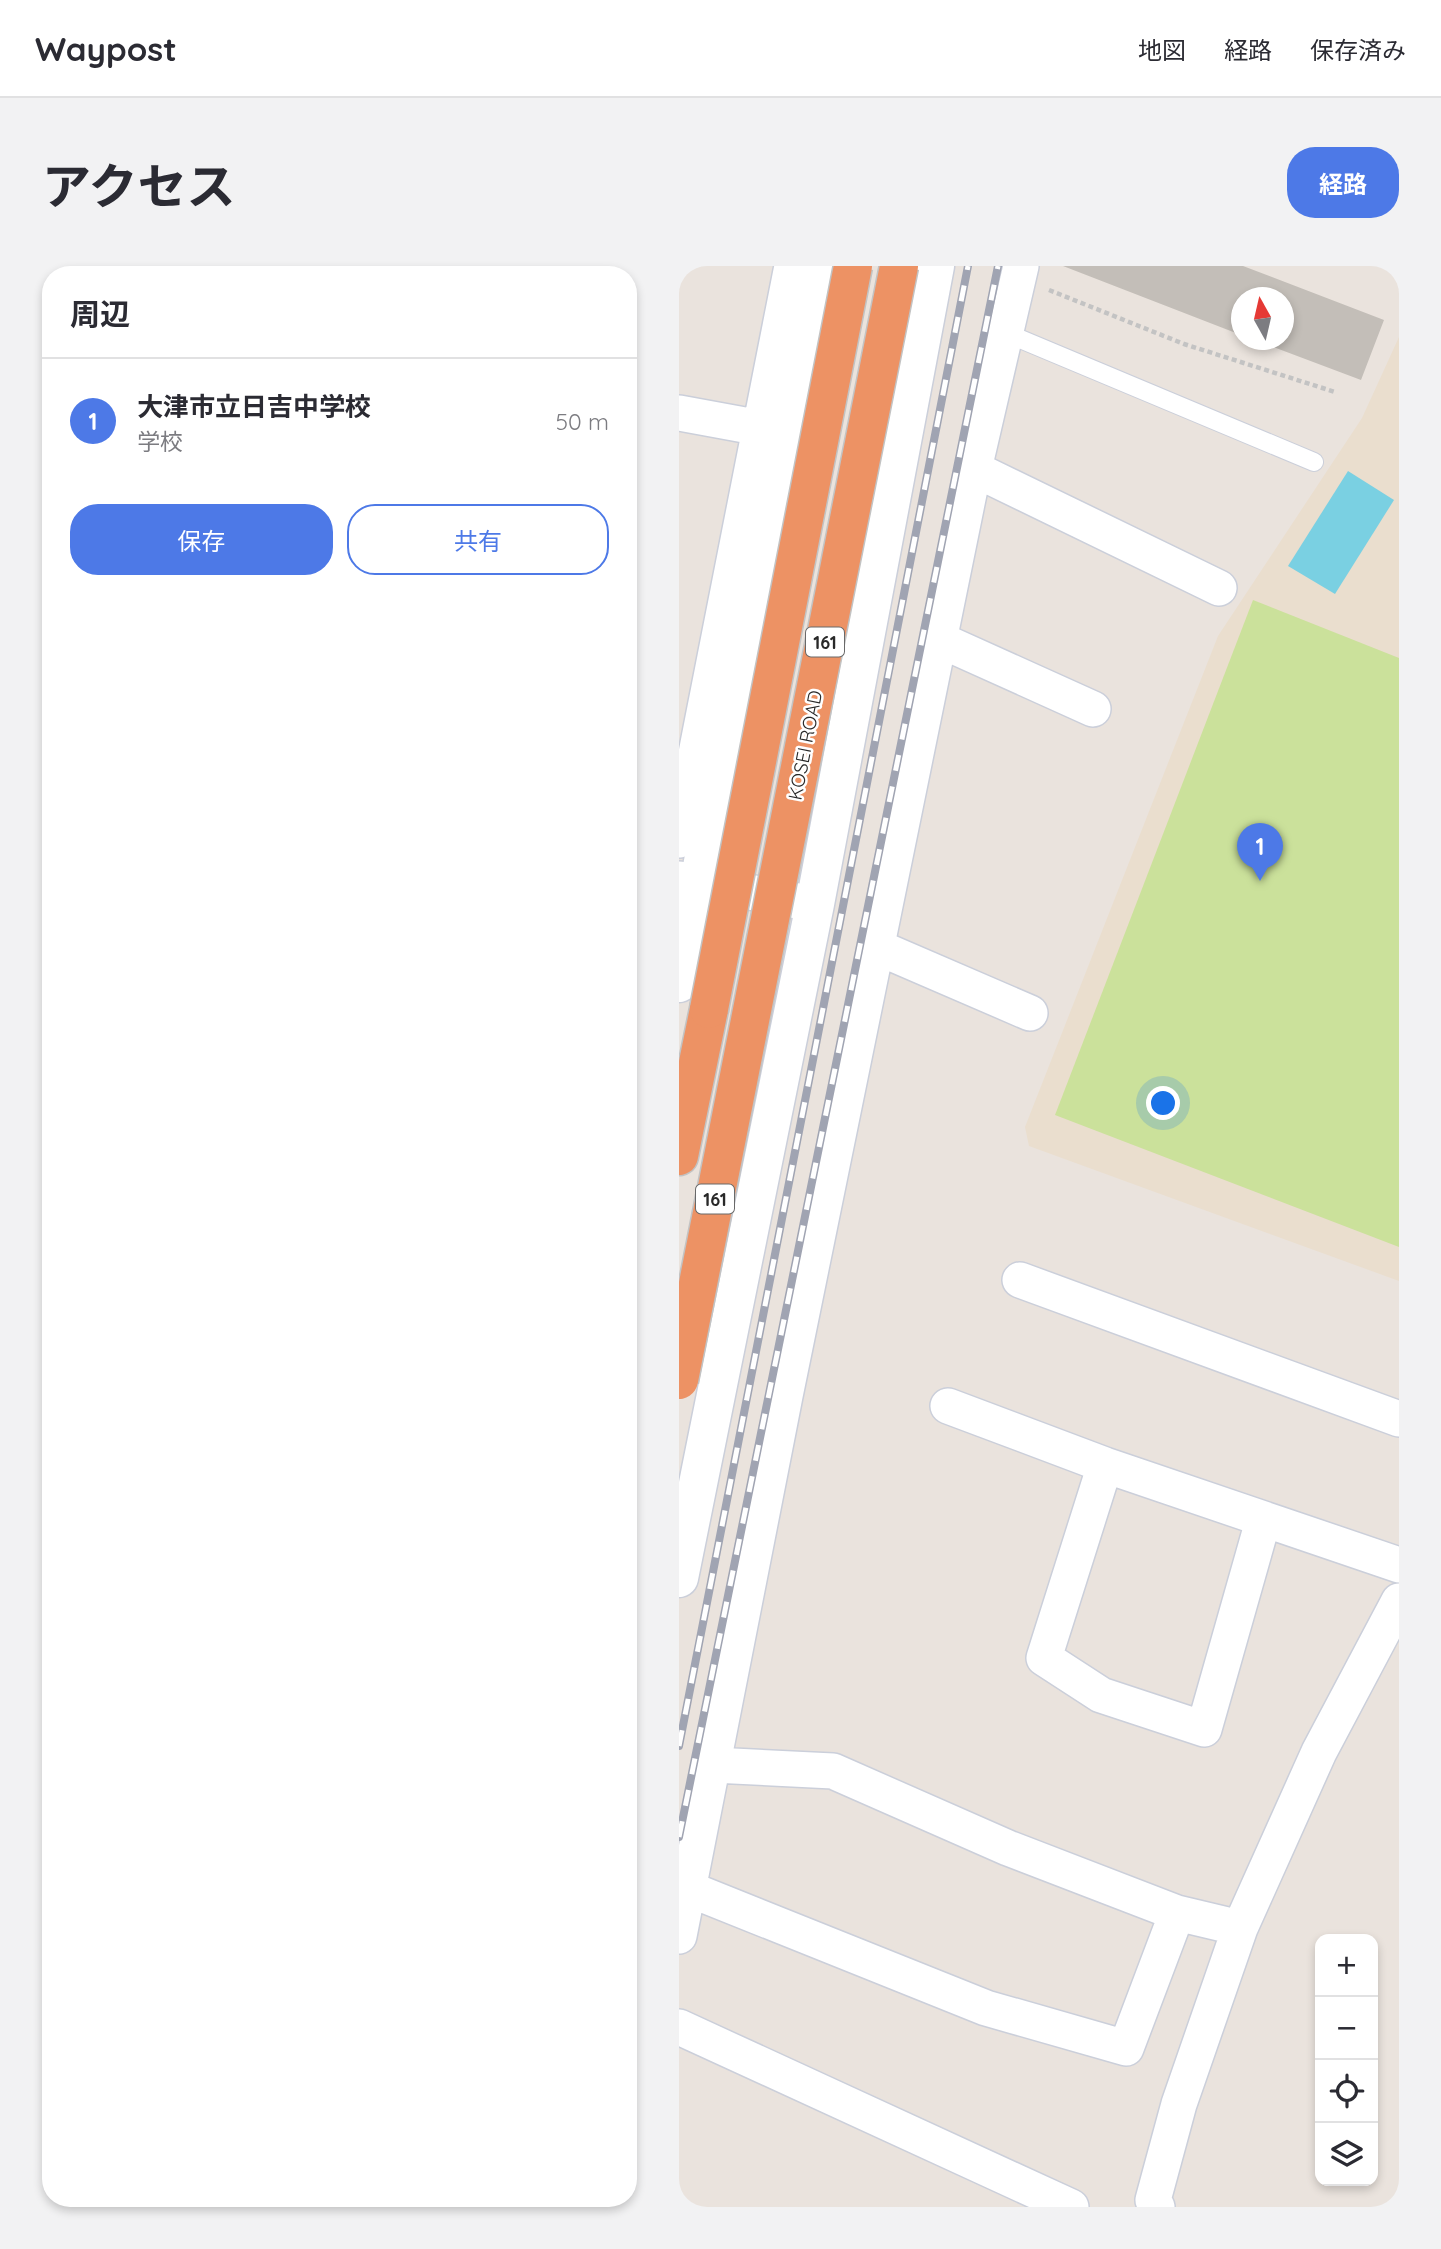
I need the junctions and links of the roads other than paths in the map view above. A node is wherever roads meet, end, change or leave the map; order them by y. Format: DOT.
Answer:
graph roads {
  1 [pos="792,266"];
  2 [pos="821,266"];
  3 [pos="853,266"];
  4 [pos="899,266"];
  5 [pos="935,266"];
  6 [pos="1020,272"];
  7 [pos="1006,332"];
  8 [pos="679,413"];
  9 [pos="761,428"];
  10 [pos="1314,462"];
  11 [pos="974,468"];
  12 [pos="1219,588"];
  13 [pos="940,640"];
  14 [pos="1093,709"];
  15 [pos="679,840"];
  16 [pos="689,881"];
  17 [pos="815,904"];
  18 [pos="877,947"];
  19 [pos="679,983"];
  20 [pos="1030,1013"];
  21 [pos="679,1156"];
  22 [pos="679,1246"];
  23 [pos="738,1278"];
  24 [pos="1020,1280"];
  25 [pos="679,1380"];
  26 [pos="948,1406"];
  27 [pos="1399,1419"];
  28 [pos="1105,1465"];
  29 [pos="1263,1521"];
  30 [pos="1399,1565"];
  31 [pos="679,1578"];
  32 [pos="1399,1601"];
  33 [pos="713,1765"];
  34 [pos="689,1889"];
  35 [pos="1177,1913"];
  36 [pos="1240,1928"];
  37 [pos="679,1936"];
  38 [pos="679,2026"];
  39 [pos="1071,2207"];
  40 [pos="1157,2207"];
  1 -- 9 [label="street"];
  2 -- 16 [label="street"];
  3 -- 21 [label="highway, 161, bridge"];
  4 -- 25 [label="highway, KOSEI ROAD / 161, bridge"];
  5 -- 17 [label="street"];
  6 -- 7 [label="street"];
  7 -- 10 [label="lane"];
  7 -- 11 [label="street"];
  8 -- 9 [label="street"];
  9 -- 15 [label="street"];
  11 -- 12 [label="street"];
  11 -- 13 [label="street"];
  13 -- 14 [label="street"];
  13 -- 18 [label="street"];
  16 -- 17 [label="street"];
  16 -- 19 [label="street"];
  17 -- 23 [label="street"];
  18 -- 20 [label="street"];
  18 -- 33 [label="street"];
  22 -- 23 [label="street"];
  23 -- 31 [label="street"];
  24 -- 27 [label="street"];
  26 -- 28 [label="street"];
  28 -- 29 [label="street"];
  28 -- 29 [label="street"];
  29 -- 30 [label="street"];
  32 -- 36 [label="street"];
  33 -- 34 [label="street"];
  33 -- 35 [label="street"];
  34 -- 35 [label="street"];
  34 -- 37 [label="street"];
  35 -- 36 [label="street"];
  36 -- 40 [label="street"];
  38 -- 39 [label="street"];
}
